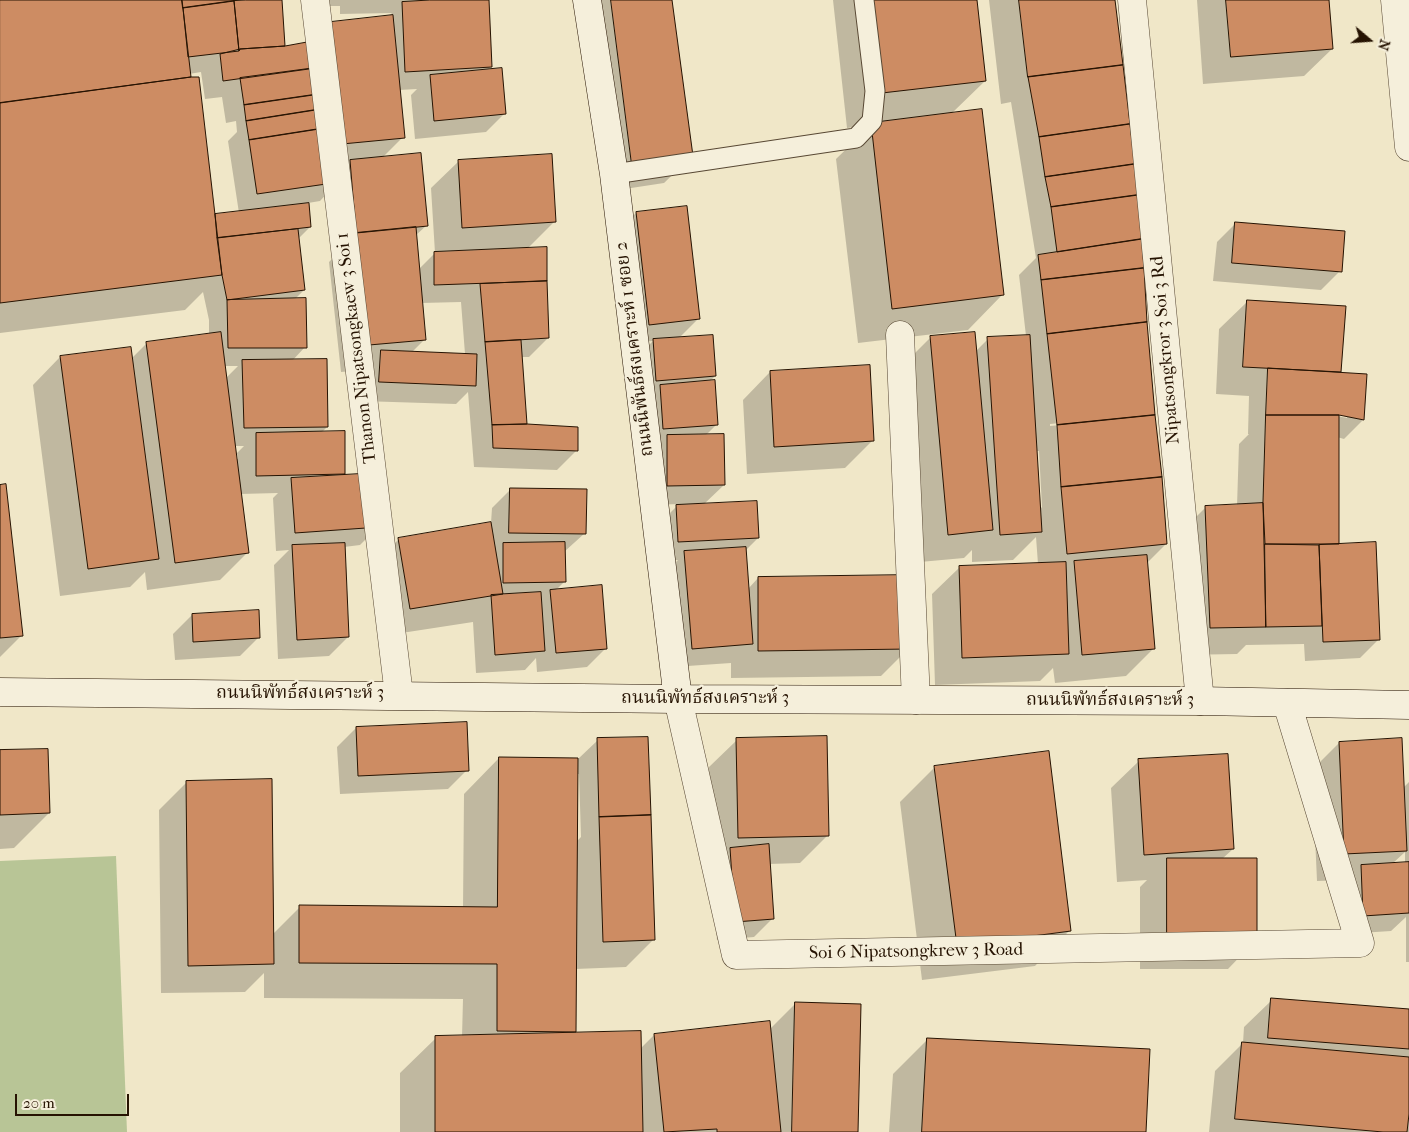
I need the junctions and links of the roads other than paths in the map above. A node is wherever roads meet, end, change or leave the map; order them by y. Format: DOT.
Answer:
graph roads {
  1 [pos="315,0"];
  2 [pos="587,0"];
  3 [pos="864,0"];
  4 [pos="1132,0"];
  5 [pos="1395,0"];
  6 [pos="1409,147"];
  7 [pos="614,174"];
  8 [pos="900,335"];
  9 [pos="0,692"];
  10 [pos="399,695"];
  11 [pos="678,699"];
  12 [pos="916,700"];
  13 [pos="1200,701"];
  14 [pos="1287,703"];
  15 [pos="1409,706"];
  1 -- 10 [label="street, Thanon Nipatsongkaew 3 Soi 1"];
  2 -- 7 [label="street, ถนนนิพันธ์สงเคราะห์ 1 ซอย 2"];
  3 -- 7 [label="lane"];
  4 -- 13 [label="street, Nipatsongkror 3 Soi 3 Rd"];
  5 -- 6 [label="street"];
  7 -- 11 [label="street, ถนนนิพันธ์สงเคราะห์ 1 ซอย 2"];
  8 -- 12 [label="street"];
  9 -- 10 [label="street, ถนนนิพัทธ์สงเคราะห์ 3"];
  10 -- 11 [label="street, ถนนนิพัทธ์สงเคราะห์ 3"];
  11 -- 12 [label="street, ถนนนิพัทธ์สงเคราะห์ 3"];
  11 -- 14 [label="street, Soi 6 Nipatsongkrew 3 Road"];
  12 -- 13 [label="street, ถนนนิพัทธ์สงเคราะห์ 3"];
  13 -- 14 [label="street, ถนนนิพัทธ์สงเคราะห์ 3"];
  14 -- 15 [label="street, ถนนนิพัทธ์สงเคราะห์ 3"];
}
